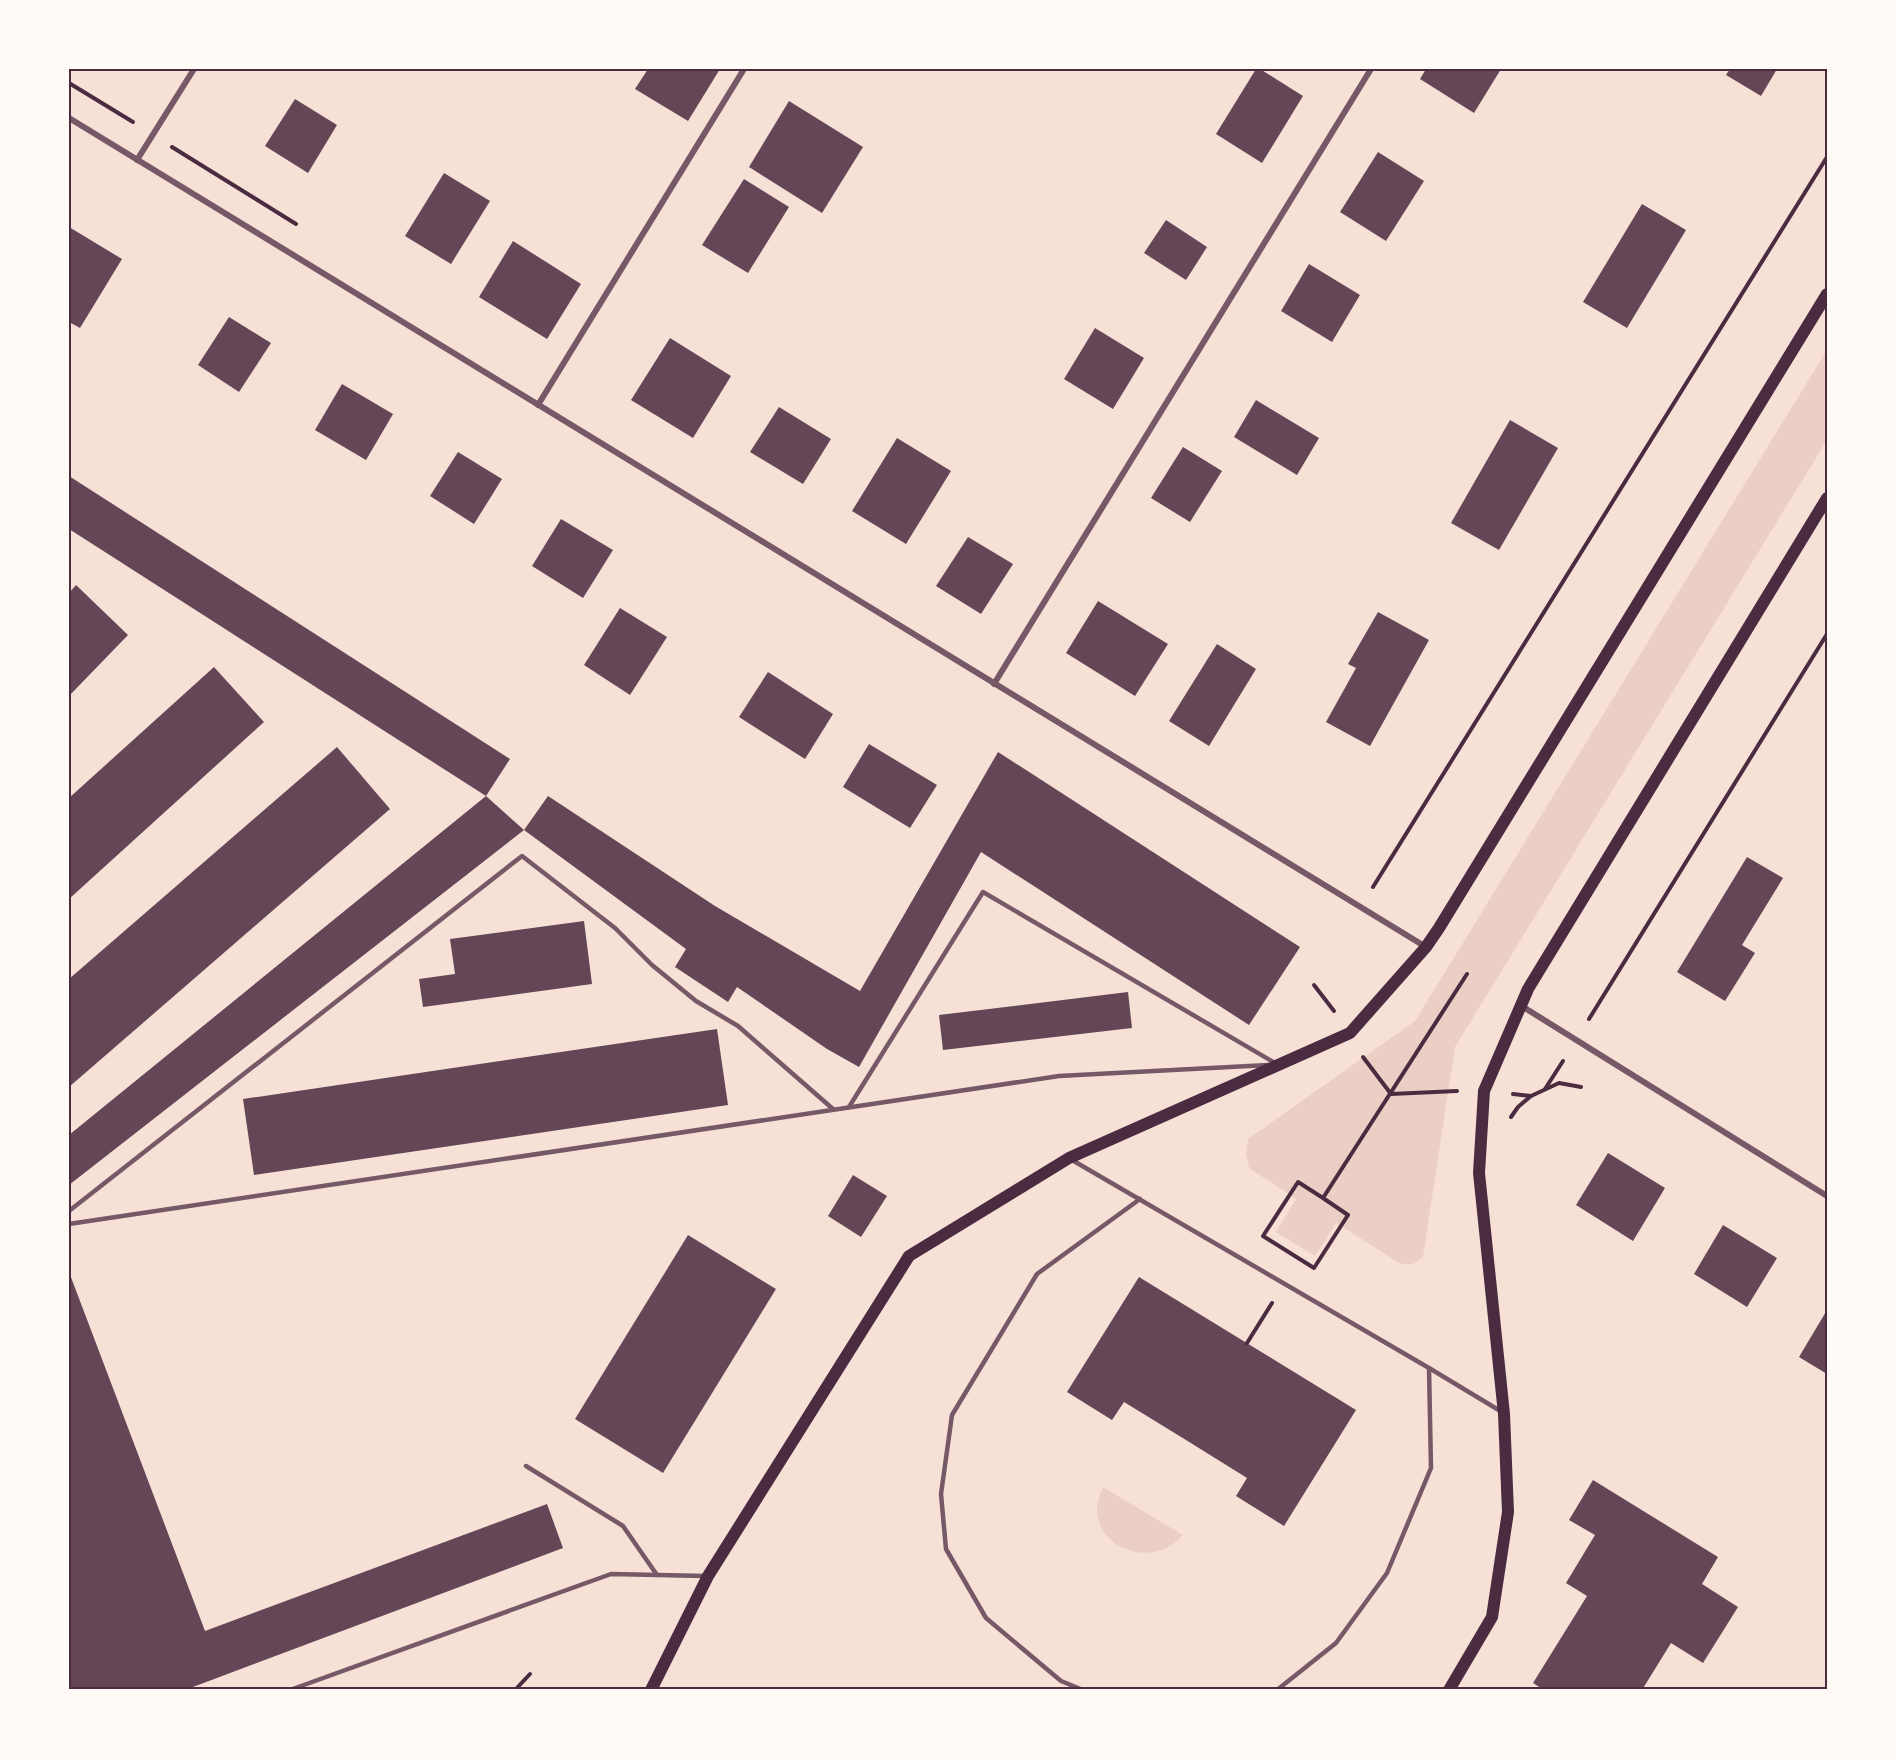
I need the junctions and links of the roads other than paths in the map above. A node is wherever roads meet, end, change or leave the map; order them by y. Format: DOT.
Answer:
graph roads {
  1 [pos="194,69"];
  2 [pos="744,69"];
  3 [pos="1371,69"];
  4 [pos="69,118"];
  5 [pos="137,160"];
  6 [pos="1827,294"];
  7 [pos="538,405"];
  8 [pos="1827,498"];
  9 [pos="994,684"];
  10 [pos="1426,947"];
  11 [pos="1519,1005"];
  12 [pos="1277,1064"];
  13 [pos="849,1107"];
  14 [pos="833,1109"];
  15 [pos="1070,1158"];
  16 [pos="1827,1196"];
  17 [pos="1140,1199"];
  18 [pos="69,1211"];
  19 [pos="69,1224"];
  20 [pos="1430,1368"];
  21 [pos="1504,1414"];
  22 [pos="526,1466"];
  23 [pos="657,1575"];
  24 [pos="708,1576"];
  25 [pos="290,1690"];
  26 [pos="651,1690"];
  27 [pos="1083,1690"];
  28 [pos="1277,1690"];
  29 [pos="1449,1690"];
  1 -- 5 [label="street"];
  2 -- 7 [label="street"];
  3 -- 9 [label="street"];
  4 -- 5 [label="street"];
  5 -- 7 [label="street"];
  6 -- 10 [label="main road"];
  7 -- 9 [label="street"];
  8 -- 11 [label="main road"];
  9 -- 10 [label="street"];
  10 -- 12 [label="main road"];
  11 -- 16 [label="street"];
  11 -- 21 [label="main road"];
  12 -- 13 [label="lane"];
  12 -- 13 [label="lane"];
  12 -- 15 [label="main road"];
  13 -- 14 [label="lane"];
  14 -- 18 [label="lane"];
  14 -- 19 [label="lane"];
  15 -- 17 [label="lane"];
  15 -- 24 [label="main road"];
  17 -- 20 [label="lane"];
  17 -- 27 [label="lane"];
  20 -- 21 [label="lane"];
  20 -- 28 [label="lane"];
  21 -- 29 [label="main road"];
  22 -- 23 [label="lane"];
  23 -- 24 [label="lane"];
  23 -- 25 [label="lane"];
  24 -- 26 [label="main road"];
}
